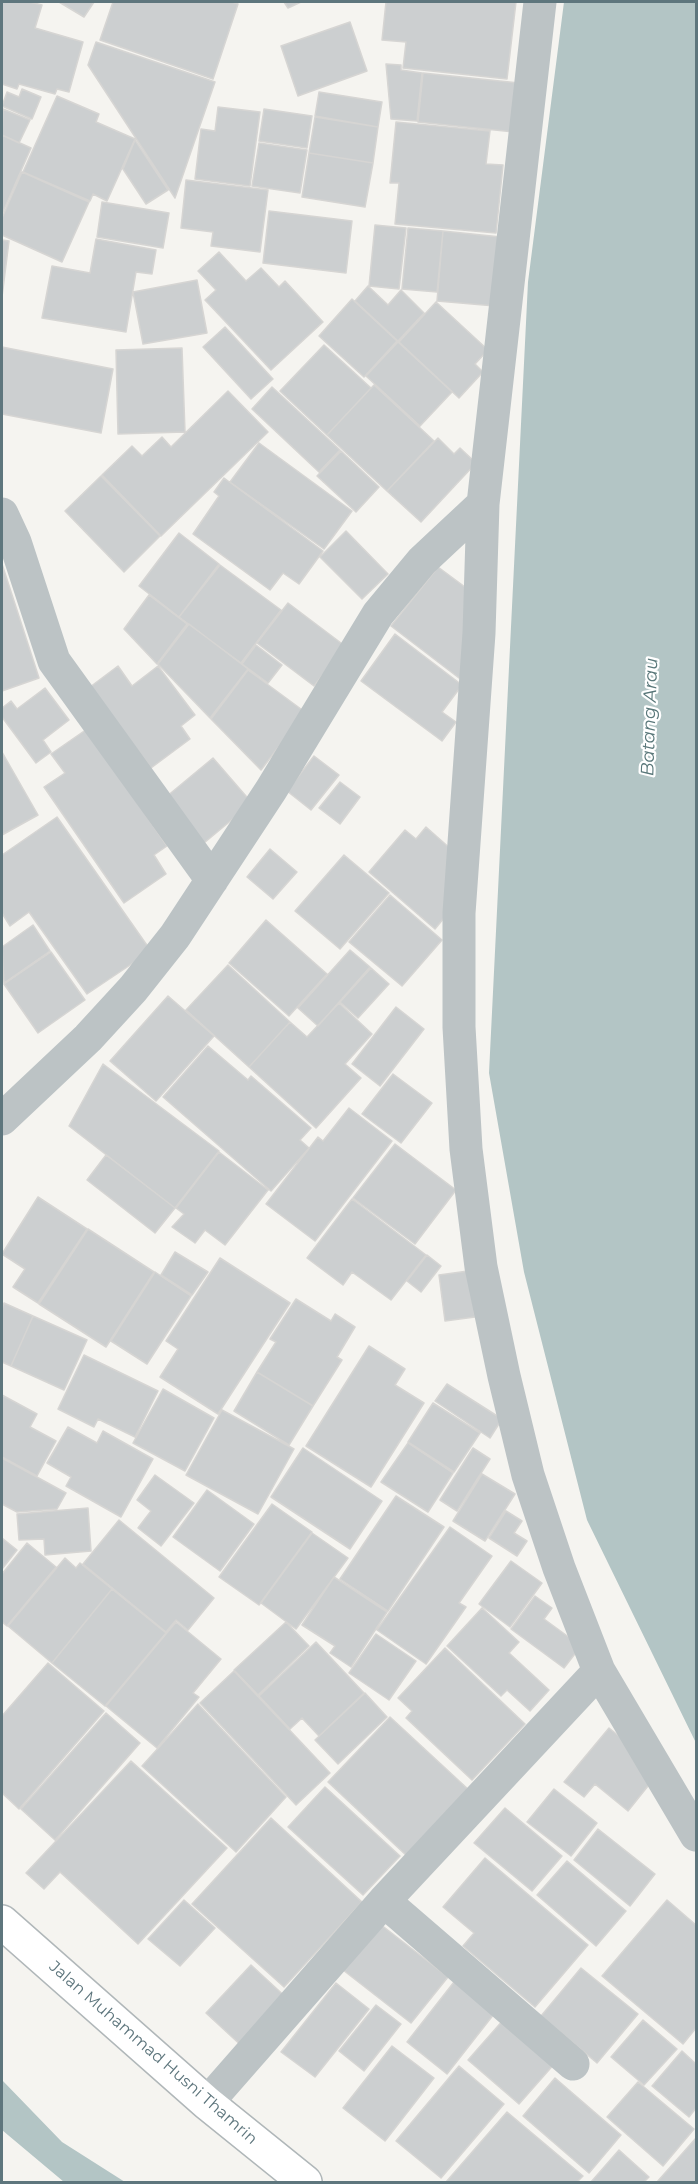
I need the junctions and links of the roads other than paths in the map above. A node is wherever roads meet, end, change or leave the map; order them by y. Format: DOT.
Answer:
graph roads {
  1 [pos="540,2"];
  2 [pos="483,504"];
  3 [pos="2,514"];
  4 [pos="212,880"];
  5 [pos="2,1119"];
  6 [pos="599,1671"];
  7 [pos="696,1835"];
  8 [pos="384,1900"];
  9 [pos="2,1922"];
  10 [pos="573,2064"];
  11 [pos="207,2103"];
  12 [pos="306,2182"];
  1 -- 2 [label="street"];
  2 -- 4 [label="street"];
  2 -- 6 [label="street"];
  3 -- 4 [label="street"];
  4 -- 5 [label="street"];
  6 -- 7 [label="street"];
  6 -- 8 [label="street"];
  8 -- 10 [label="street"];
  8 -- 11 [label="street"];
  9 -- 11 [label="main road, Jalan Muhammad Husni Thamrin"];
  11 -- 12 [label="main road, Jalan Muhammad Husni Thamrin"];
}
